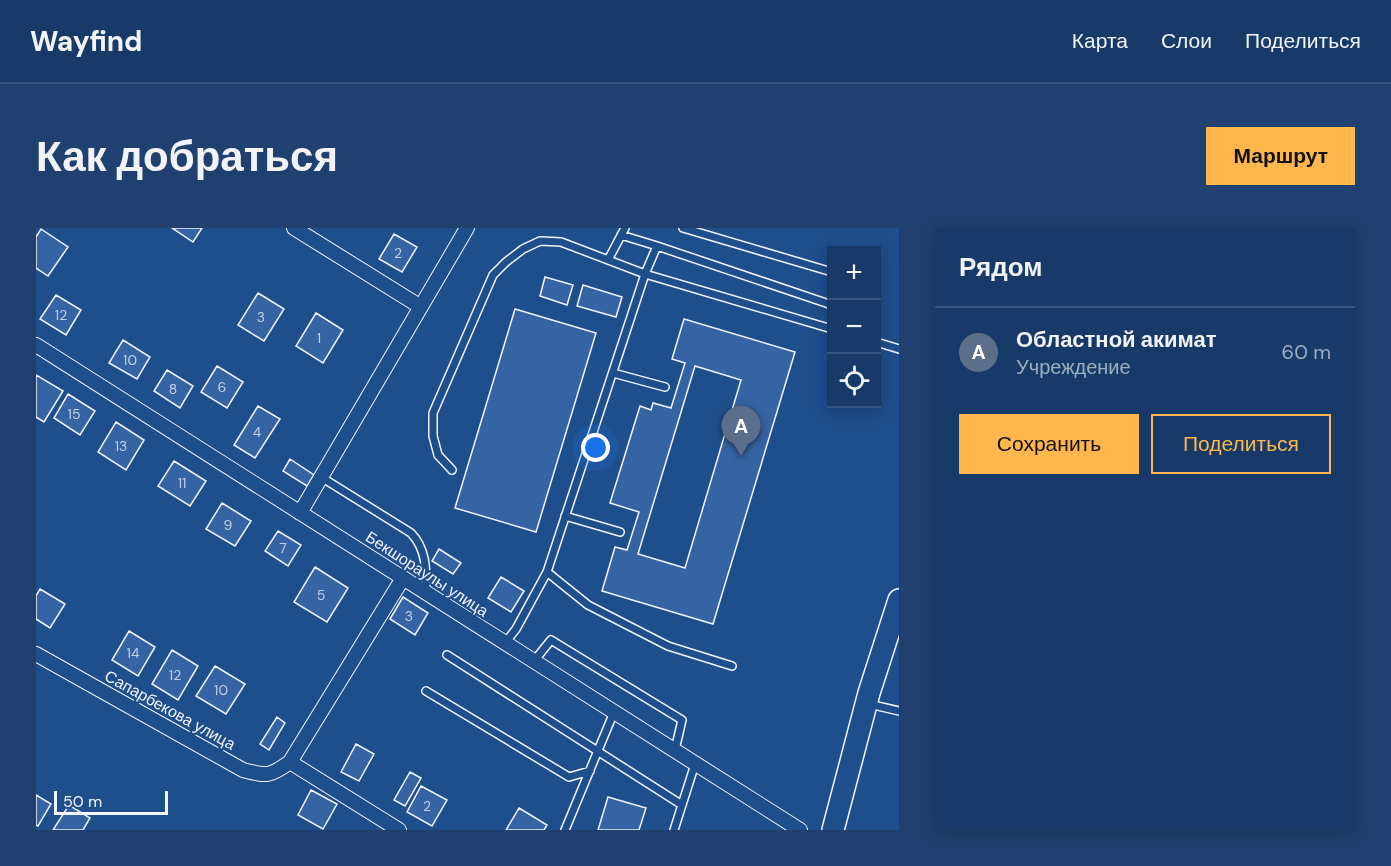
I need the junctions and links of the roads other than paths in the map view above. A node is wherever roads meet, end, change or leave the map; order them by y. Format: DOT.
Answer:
graph roads {
  1 [pos="294,228"];
  2 [pos="322,228"];
  3 [pos="467,228"];
  4 [pos="683,228"];
  5 [pos="623,231"];
  6 [pos="314,241"];
  7 [pos="657,246"];
  8 [pos="608,260"];
  9 [pos="827,271"];
  10 [pos="645,274"];
  11 [pos="827,304"];
  12 [pos="421,307"];
  13 [pos="827,328"];
  14 [pos="881,344"];
  15 [pos="36,345"];
  16 [pos="899,349"];
  17 [pos="612,373"];
  18 [pos="665,387"];
  19 [pos="452,470"];
  20 [pos="321,477"];
  21 [pos="300,513"];
  22 [pos="565,516"];
  23 [pos="620,532"];
  24 [pos="547,572"];
  25 [pos="403,578"];
  26 [pos="426,594"];
  27 [pos="899,600"];
  28 [pos="505,643"];
  29 [pos="36,654"];
  30 [pos="447,655"];
  31 [pos="534,661"];
  32 [pos="732,666"];
  33 [pos="426,691"];
  34 [pos="866,703"];
  35 [pos="899,711"];
  36 [pos="614,712"];
  37 [pos="675,750"];
  38 [pos="598,752"];
  39 [pos="290,762"];
  40 [pos="695,764"];
  41 [pos="590,771"];
  42 [pos="682,804"];
  43 [pos="399,830"];
  44 [pos="565,830"];
  45 [pos="674,830"];
  46 [pos="800,830"];
  47 [pos="833,830"];
  1 -- 6 [label="street"];
  2 -- 6 [label="street"];
  3 -- 12 [label="street"];
  4 -- 9 [label="lane"];
  5 -- 7 [label="lane"];
  5 -- 8 [label="lane"];
  6 -- 12 [label="street"];
  7 -- 10 [label="lane"];
  7 -- 11 [label="lane"];
  8 -- 10 [label="lane"];
  8 -- 19 [label="lane"];
  10 -- 13 [label="lane"];
  10 -- 17 [label="lane"];
  12 -- 20 [label="street"];
  14 -- 16 [label="lane"];
  15 -- 21 [label="street, Бекшораулы улица"];
  17 -- 18 [label="lane"];
  17 -- 22 [label="lane"];
  20 -- 21 [label="street"];
  20 -- 26 [label="lane"];
  21 -- 25 [label="street, Бекшораулы улица"];
  22 -- 23 [label="lane"];
  22 -- 24 [label="lane"];
  24 -- 28 [label="lane"];
  24 -- 32 [label="lane"];
  25 -- 26 [label="street, Бекшораулы улица"];
  25 -- 39 [label="street"];
  26 -- 28 [label="street, Бекшораулы улица"];
  27 -- 34 [label="main road"];
  28 -- 31 [label="street, Бекшораулы улица"];
  29 -- 39 [label="street, Сапарбекова улица"];
  30 -- 38 [label="lane"];
  31 -- 36 [label="street, Бекшораулы улица"];
  31 -- 37 [label="lane"];
  33 -- 41 [label="lane"];
  34 -- 35 [label="lane"];
  34 -- 47 [label="main road"];
  36 -- 37 [label="street, Бекшораулы улица"];
  36 -- 38 [label="lane"];
  37 -- 40 [label="street, Бекшораулы улица"];
  38 -- 41 [label="lane"];
  38 -- 42 [label="lane"];
  39 -- 43 [label="street"];
  40 -- 42 [label="lane"];
  40 -- 46 [label="street, Бекшораулы улица"];
  41 -- 44 [label="lane"];
  42 -- 45 [label="lane"];
}
